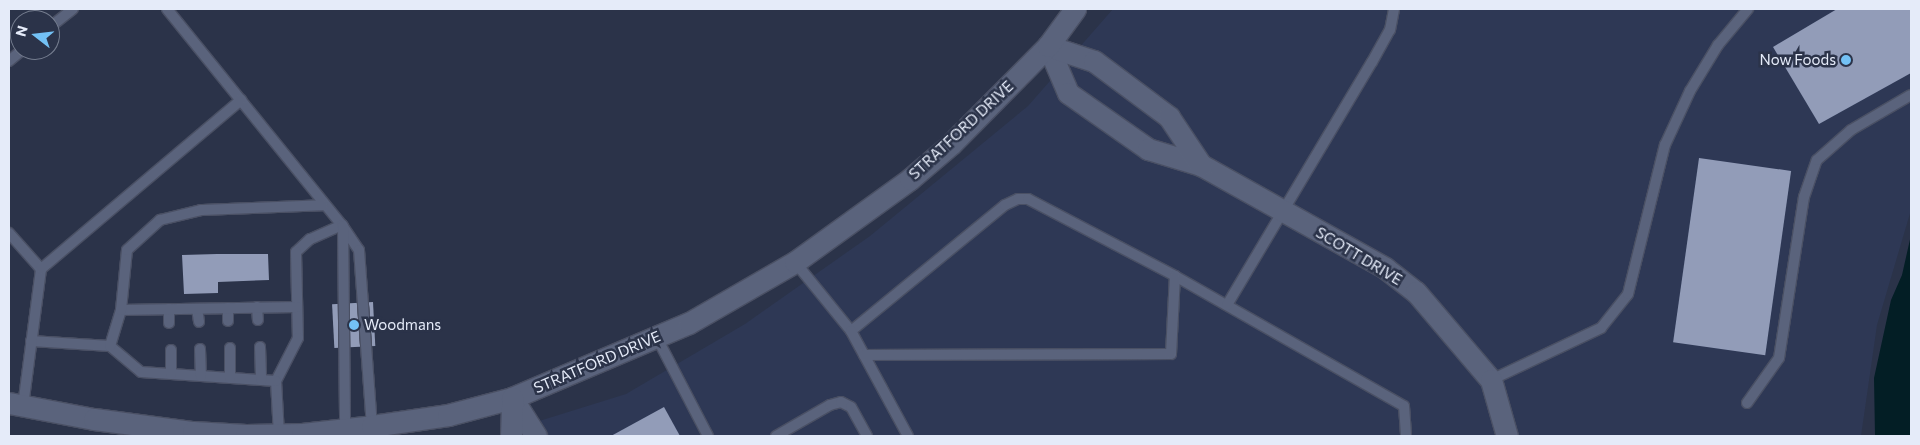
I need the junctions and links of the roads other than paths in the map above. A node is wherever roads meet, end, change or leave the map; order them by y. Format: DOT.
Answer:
graph roads {
  1 [pos="73,9"];
  2 [pos="167,9"];
  3 [pos="1075,9"];
  4 [pos="1394,9"];
  5 [pos="1748,9"];
  6 [pos="60,19"];
  7 [pos="1048,46"];
  8 [pos="1911,94"];
  9 [pos="241,100"];
  10 [pos="1201,165"];
  11 [pos="323,205"];
  12 [pos="1282,210"];
  13 [pos="342,226"];
  14 [pos="9,233"];
  15 [pos="795,262"];
  16 [pos="40,269"];
  17 [pos="1175,276"];
  18 [pos="1227,305"];
  19 [pos="258,307"];
  20 [pos="296,307"];
  21 [pos="197,308"];
  22 [pos="228,308"];
  23 [pos="169,309"];
  24 [pos="120,310"];
  25 [pos="258,320"];
  26 [pos="228,321"];
  27 [pos="200,322"];
  28 [pos="169,323"];
  29 [pos="851,331"];
  30 [pos="657,338"];
  31 [pos="31,341"];
  32 [pos="110,346"];
  33 [pos="260,346"];
  34 [pos="230,348"];
  35 [pos="200,349"];
  36 [pos="171,350"];
  37 [pos="864,355"];
  38 [pos="171,374"];
  39 [pos="201,376"];
  40 [pos="230,378"];
  41 [pos="261,380"];
  42 [pos="1491,380"];
  43 [pos="276,381"];
  44 [pos="512,398"];
  45 [pos="1747,403"];
  46 [pos="16,404"];
  47 [pos="372,426"];
  48 [pos="127,429"];
  49 [pos="338,432"];
  50 [pos="279,434"];
  51 [pos="511,436"];
  52 [pos="536,436"];
  53 [pos="708,436"];
  54 [pos="776,436"];
  55 [pos="867,436"];
  56 [pos="908,436"];
  57 [pos="1406,436"];
  58 [pos="1507,436"];
  1 -- 6 [label="lane"];
  2 -- 9 [label="lane"];
  3 -- 7 [label="street, STRATFORD DRIVE"];
  4 -- 12 [label="lane"];
  5 -- 42 [label="lane"];
  7 -- 10 [label="street, SCOTT DRIVE"];
  7 -- 10 [label="street, SCOTT DRIVE"];
  7 -- 15 [label="street, STRATFORD DRIVE"];
  8 -- 45 [label="lane"];
  9 -- 11 [label="lane"];
  9 -- 16 [label="lane"];
  10 -- 12 [label="street, SCOTT DRIVE"];
  11 -- 13 [label="lane"];
  11 -- 24 [label="lane"];
  12 -- 18 [label="lane"];
  12 -- 42 [label="street, SCOTT DRIVE"];
  13 -- 20 [label="lane"];
  13 -- 47 [label="lane"];
  13 -- 49 [label="lane"];
  14 -- 16 [label="lane"];
  15 -- 29 [label="lane"];
  15 -- 30 [label="street, STRATFORD DRIVE"];
  16 -- 31 [label="lane"];
  17 -- 18 [label="lane"];
  17 -- 29 [label="lane"];
  17 -- 37 [label="lane"];
  18 -- 57 [label="lane"];
  19 -- 20 [label="lane"];
  19 -- 22 [label="lane"];
  19 -- 25 [label="lane"];
  20 -- 43 [label="lane"];
  21 -- 22 [label="lane"];
  21 -- 23 [label="lane"];
  21 -- 27 [label="lane"];
  22 -- 26 [label="lane"];
  23 -- 24 [label="lane"];
  23 -- 28 [label="lane"];
  24 -- 32 [label="lane"];
  29 -- 37 [label="lane"];
  30 -- 44 [label="street, STRATFORD DRIVE"];
  30 -- 53 [label="lane"];
  31 -- 32 [label="lane"];
  31 -- 46 [label="lane"];
  32 -- 38 [label="lane"];
  33 -- 41 [label="lane"];
  34 -- 40 [label="lane"];
  35 -- 39 [label="lane"];
  36 -- 38 [label="lane"];
  37 -- 56 [label="lane"];
  38 -- 39 [label="lane"];
  39 -- 40 [label="lane"];
  40 -- 41 [label="lane"];
  41 -- 43 [label="lane"];
  42 -- 58 [label="street, SCOTT DRIVE"];
  43 -- 50 [label="lane"];
  44 -- 47 [label="street, STRATFORD DRIVE"];
  44 -- 51 [label="street"];
  44 -- 52 [label="street"];
  46 -- 48 [label="street, STRATFORD DRIVE"];
  47 -- 49 [label="street, STRATFORD DRIVE"];
  48 -- 50 [label="street, STRATFORD DRIVE"];
  49 -- 50 [label="street, STRATFORD DRIVE"];
  54 -- 55 [label="lane"];
}
